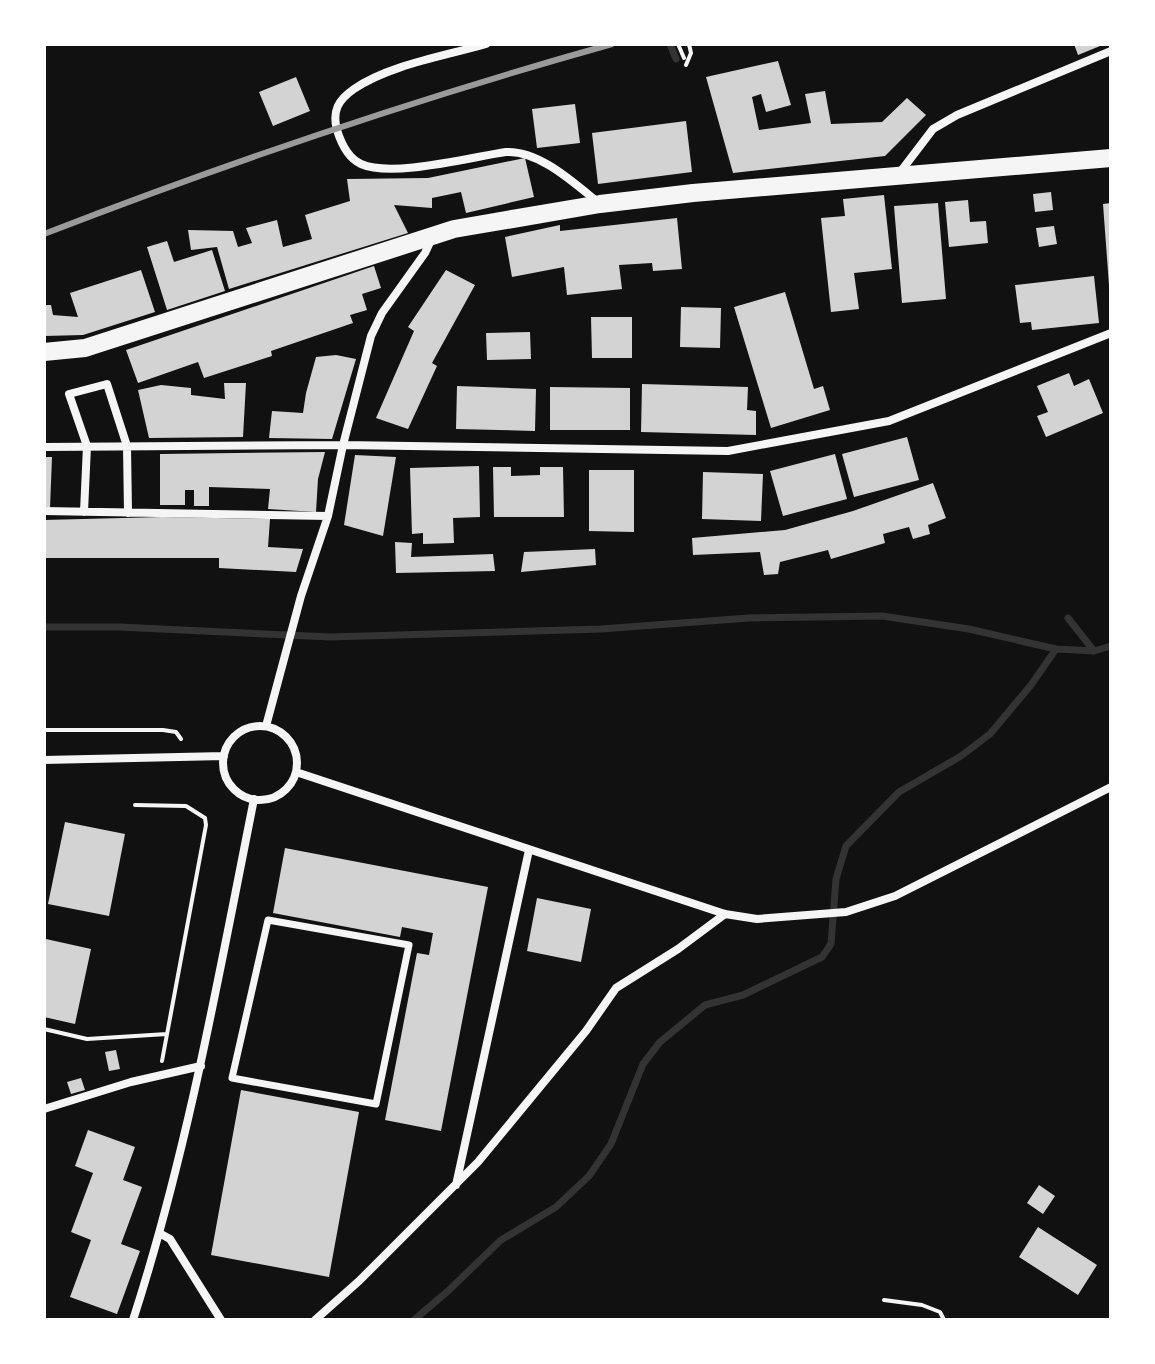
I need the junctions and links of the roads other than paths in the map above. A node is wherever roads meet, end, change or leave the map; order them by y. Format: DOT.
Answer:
graph roads {
  1 [pos="486,44"];
  2 [pos="1111,51"];
  3 [pos="1111,158"];
  4 [pos="897,175"];
  5 [pos="600,204"];
  6 [pos="434,234"];
  7 [pos="1111,333"];
  8 [pos="44,352"];
  9 [pos="343,445"];
  10 [pos="87,446"];
  11 [pos="127,446"];
  12 [pos="44,447"];
  13 [pos="44,511"];
  14 [pos="84,512"];
  15 [pos="128,513"];
  16 [pos="328,516"];
  17 [pos="266,726"];
  18 [pos="224,756"];
  19 [pos="44,760"];
  20 [pos="296,772"];
  21 [pos="1111,787"];
  22 [pos="254,799"];
  23 [pos="529,850"];
  24 [pos="725,914"];
  25 [pos="201,1066"];
  26 [pos="376,1104"];
  27 [pos="44,1109"];
  28 [pos="456,1185"];
  29 [pos="161,1234"];
  30 [pos="133,1320"];
  31 [pos="221,1320"];
  32 [pos="315,1320"];
  1 -- 5 [label="street"];
  2 -- 4 [label="street"];
  3 -- 4 [label="main road"];
  4 -- 5 [label="main road"];
  5 -- 6 [label="main road"];
  6 -- 8 [label="main road"];
  6 -- 9 [label="street"];
  7 -- 9 [label="street"];
  9 -- 11 [label="street"];
  9 -- 16 [label="street"];
  10 -- 11 [label="street"];
  10 -- 11 [label="street"];
  10 -- 12 [label="street"];
  10 -- 14 [label="street"];
  11 -- 15 [label="street"];
  13 -- 14 [label="street"];
  14 -- 15 [label="street"];
  15 -- 16 [label="street"];
  16 -- 17 [label="street"];
  17 -- 18 [label="street"];
  17 -- 20 [label="street"];
  18 -- 19 [label="street"];
  18 -- 22 [label="street"];
  20 -- 22 [label="street"];
  20 -- 23 [label="street"];
  21 -- 24 [label="street"];
  22 -- 25 [label="street"];
  23 -- 24 [label="street"];
  23 -- 28 [label="street"];
  24 -- 28 [label="street"];
  25 -- 27 [label="street"];
  25 -- 29 [label="street"];
  26 -- 26 [label="street"];
  28 -- 32 [label="street"];
  29 -- 30 [label="street"];
  29 -- 31 [label="street"];
}
